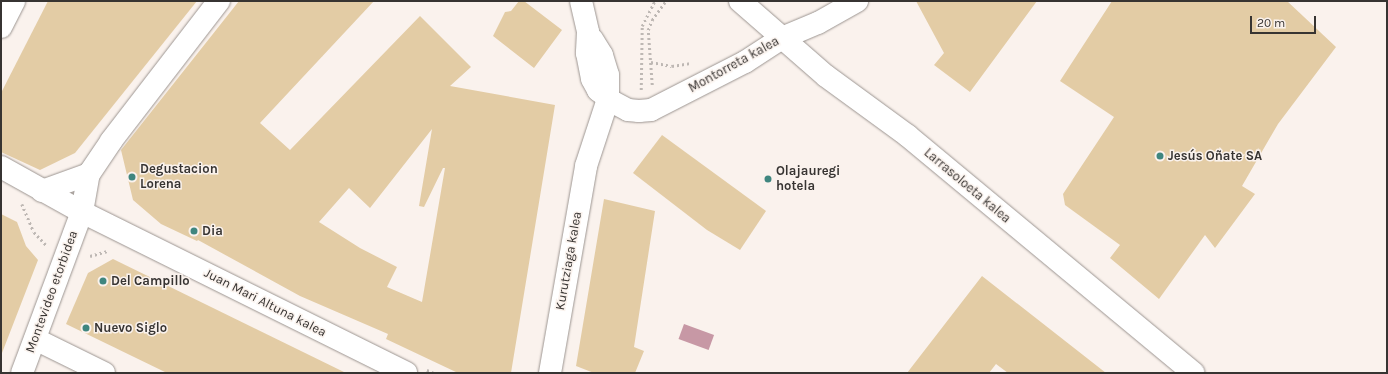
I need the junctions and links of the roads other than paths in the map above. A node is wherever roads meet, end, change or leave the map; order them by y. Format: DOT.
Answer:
graph roads {
  1 [pos="14,1"];
  2 [pos="219,1"];
  3 [pos="581,1"];
  4 [pos="740,1"];
  5 [pos="857,1"];
  6 [pos="1,27"];
  7 [pos="782,38"];
  8 [pos="608,98"];
  9 [pos="636,102"];
  10 [pos="592,151"];
  11 [pos="1,167"];
  12 [pos="89,174"];
  13 [pos="42,191"];
  14 [pos="82,212"];
  15 [pos="122,231"];
  16 [pos="72,237"];
  17 [pos="35,339"];
  18 [pos="376,367"];
  19 [pos="22,373"];
  20 [pos="104,373"];
  21 [pos="406,373"];
  22 [pos="550,373"];
  23 [pos="1193,373"];
  1 -- 6 [label="street"];
  2 -- 12 [label="street"];
  3 -- 8 [label="street, Kurutziaga kalea"];
  4 -- 7 [label="street, Larrasoloeta kalea"];
  5 -- 7 [label="street, Montorreta kalea"];
  7 -- 9 [label="street, Montorreta kalea"];
  7 -- 23 [label="street, Larrasoloeta kalea"];
  8 -- 9 [label="street, Montorreta kalea"];
  8 -- 10 [label="street, Kurutziaga kalea"];
  9 -- 10 [label="street, Kurutziaga kalea"];
  10 -- 22 [label="street, Kurutziaga kalea"];
  11 -- 13 [label="street, Juan Mari Altuna kalea"];
  12 -- 13 [label="street"];
  12 -- 14 [label="street, Montevideo etorbidea"];
  13 -- 14 [label="street, Juan Mari Altuna kalea"];
  14 -- 15 [label="street, Juan Mari Altuna kalea"];
  14 -- 16 [label="street, Montevideo etorbidea"];
  15 -- 16 [label="street"];
  15 -- 18 [label="street, Juan Mari Altuna kalea"];
  16 -- 17 [label="street, Montevideo etorbidea"];
  17 -- 19 [label="street, Montevideo etorbidea"];
  17 -- 20 [label="street"];
  18 -- 21 [label="street, Juan Mari Altuna kalea"];
}
